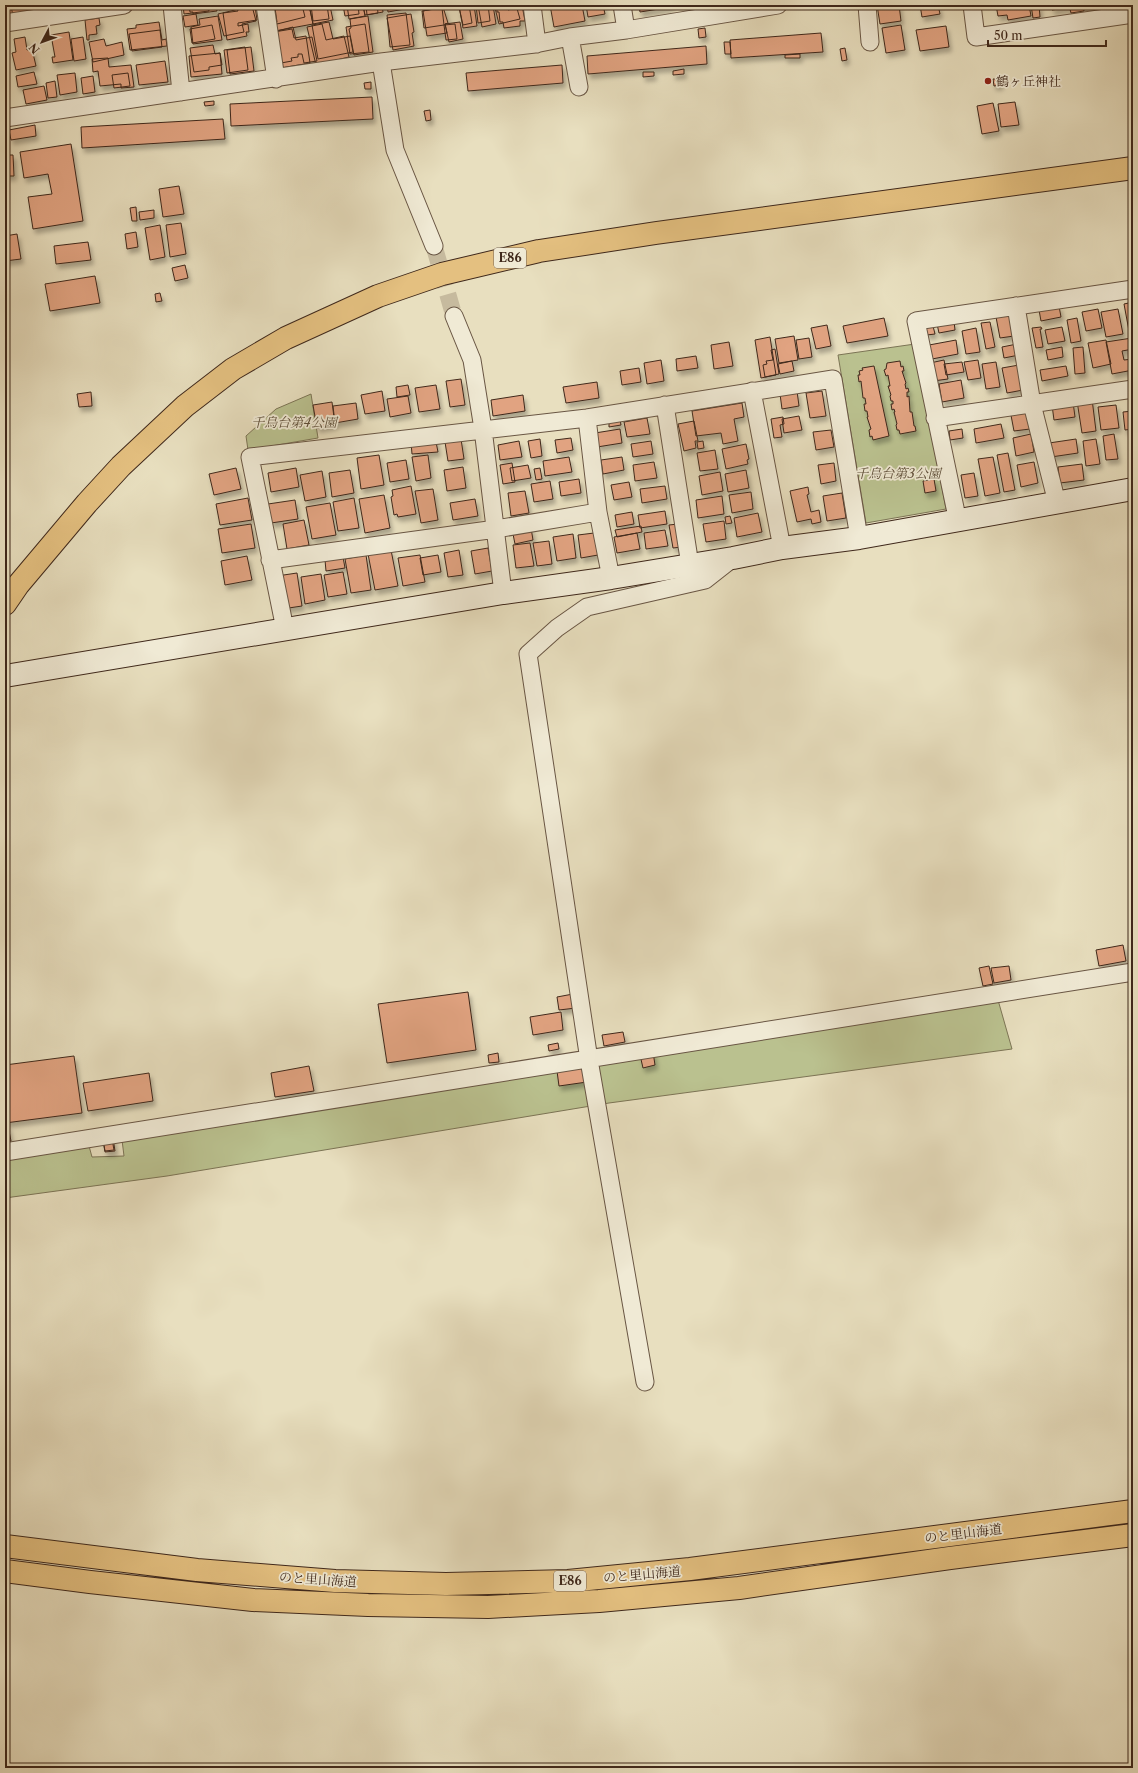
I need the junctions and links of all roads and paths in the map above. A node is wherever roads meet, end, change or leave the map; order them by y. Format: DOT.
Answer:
graph roads {
  1 [pos="124,5"];
  2 [pos="172,5"];
  3 [pos="265,5"];
  4 [pos="532,5"];
  5 [pos="622,5"];
  6 [pos="778,5"];
  7 [pos="867,5"];
  8 [pos="972,5"];
  9 [pos="1133,14"];
  10 [pos="5,23"];
  11 [pos="626,30"];
  12 [pos="570,37"];
  13 [pos="870,42"];
  14 [pos="537,44"];
  15 [pos="381,62"];
  16 [pos="276,79"];
  17 [pos="579,87"];
  18 [pos="181,92"];
  19 [pos="5,118"];
  20 [pos="1133,168"];
  21 [pos="434,246"];
  22 [pos="1133,289"];
  23 [pos="1016,306"];
  24 [pos="454,316"];
  25 [pos="1133,388"];
  26 [pos="752,390"];
  27 [pos="1032,404"];
  28 [pos="665,405"];
  29 [pos="586,418"];
  30 [pos="935,418"];
  31 [pos="483,429"];
  32 [pos="1133,489"];
  33 [pos="1057,503"];
  34 [pos="598,512"];
  35 [pos="958,522"];
  36 [pos="496,529"];
  37 [pos="859,538"];
  38 [pos="782,548"];
  39 [pos="733,558"];
  40 [pos="270,560"];
  41 [pos="690,565"];
  42 [pos="611,578"];
  43 [pos="503,593"];
  44 [pos="5,604"];
  45 [pos="285,629"];
  46 [pos="5,676"];
  47 [pos="1133,972"];
  48 [pos="589,1060"];
  49 [pos="5,1152"];
  50 [pos="645,1382"];
  51 [pos="1133,1511"];
  52 [pos="1133,1535"];
  53 [pos="5,1546"];
  54 [pos="5,1571"];
  1 -- 10 [label="street"];
  2 -- 18 [label="street"];
  3 -- 16 [label="street"];
  4 -- 14 [label="street"];
  5 -- 11 [label="street"];
  6 -- 11 [label="street"];
  7 -- 13 [label="street"];
  8 -- 9 [label="street"];
  11 -- 12 [label="street"];
  12 -- 14 [label="street"];
  12 -- 17 [label="street"];
  14 -- 15 [label="street"];
  15 -- 16 [label="street"];
  15 -- 21 [label="street"];
  16 -- 18 [label="street"];
  18 -- 19 [label="street"];
  20 -- 44 [label="highway, E86"];
  22 -- 23 [label="street"];
  23 -- 27 [label="street"];
  23 -- 30 [label="street"];
  24 -- 31 [label="street"];
  25 -- 27 [label="street"];
  26 -- 28 [label="street"];
  26 -- 37 [label="street"];
  26 -- 38 [label="street"];
  27 -- 30 [label="street"];
  27 -- 33 [label="street"];
  28 -- 29 [label="street"];
  28 -- 41 [label="street"];
  29 -- 31 [label="street"];
  29 -- 34 [label="street"];
  30 -- 35 [label="street"];
  31 -- 36 [label="street"];
  31 -- 40 [label="street"];
  32 -- 33 [label="street"];
  33 -- 35 [label="street"];
  34 -- 36 [label="street"];
  34 -- 42 [label="street"];
  35 -- 37 [label="street"];
  36 -- 40 [label="street"];
  36 -- 43 [label="street"];
  37 -- 38 [label="street"];
  38 -- 39 [label="street"];
  39 -- 41 [label="street"];
  39 -- 48 [label="street"];
  40 -- 45 [label="street"];
  41 -- 42 [label="street"];
  42 -- 43 [label="street"];
  43 -- 45 [label="street"];
  45 -- 46 [label="street"];
  47 -- 48 [label="street"];
  48 -- 49 [label="street"];
  48 -- 50 [label="street"];
  51 -- 53 [label="highway, のと里山海道 / E86"];
  52 -- 54 [label="highway, のと里山海道 / E86"];
}
